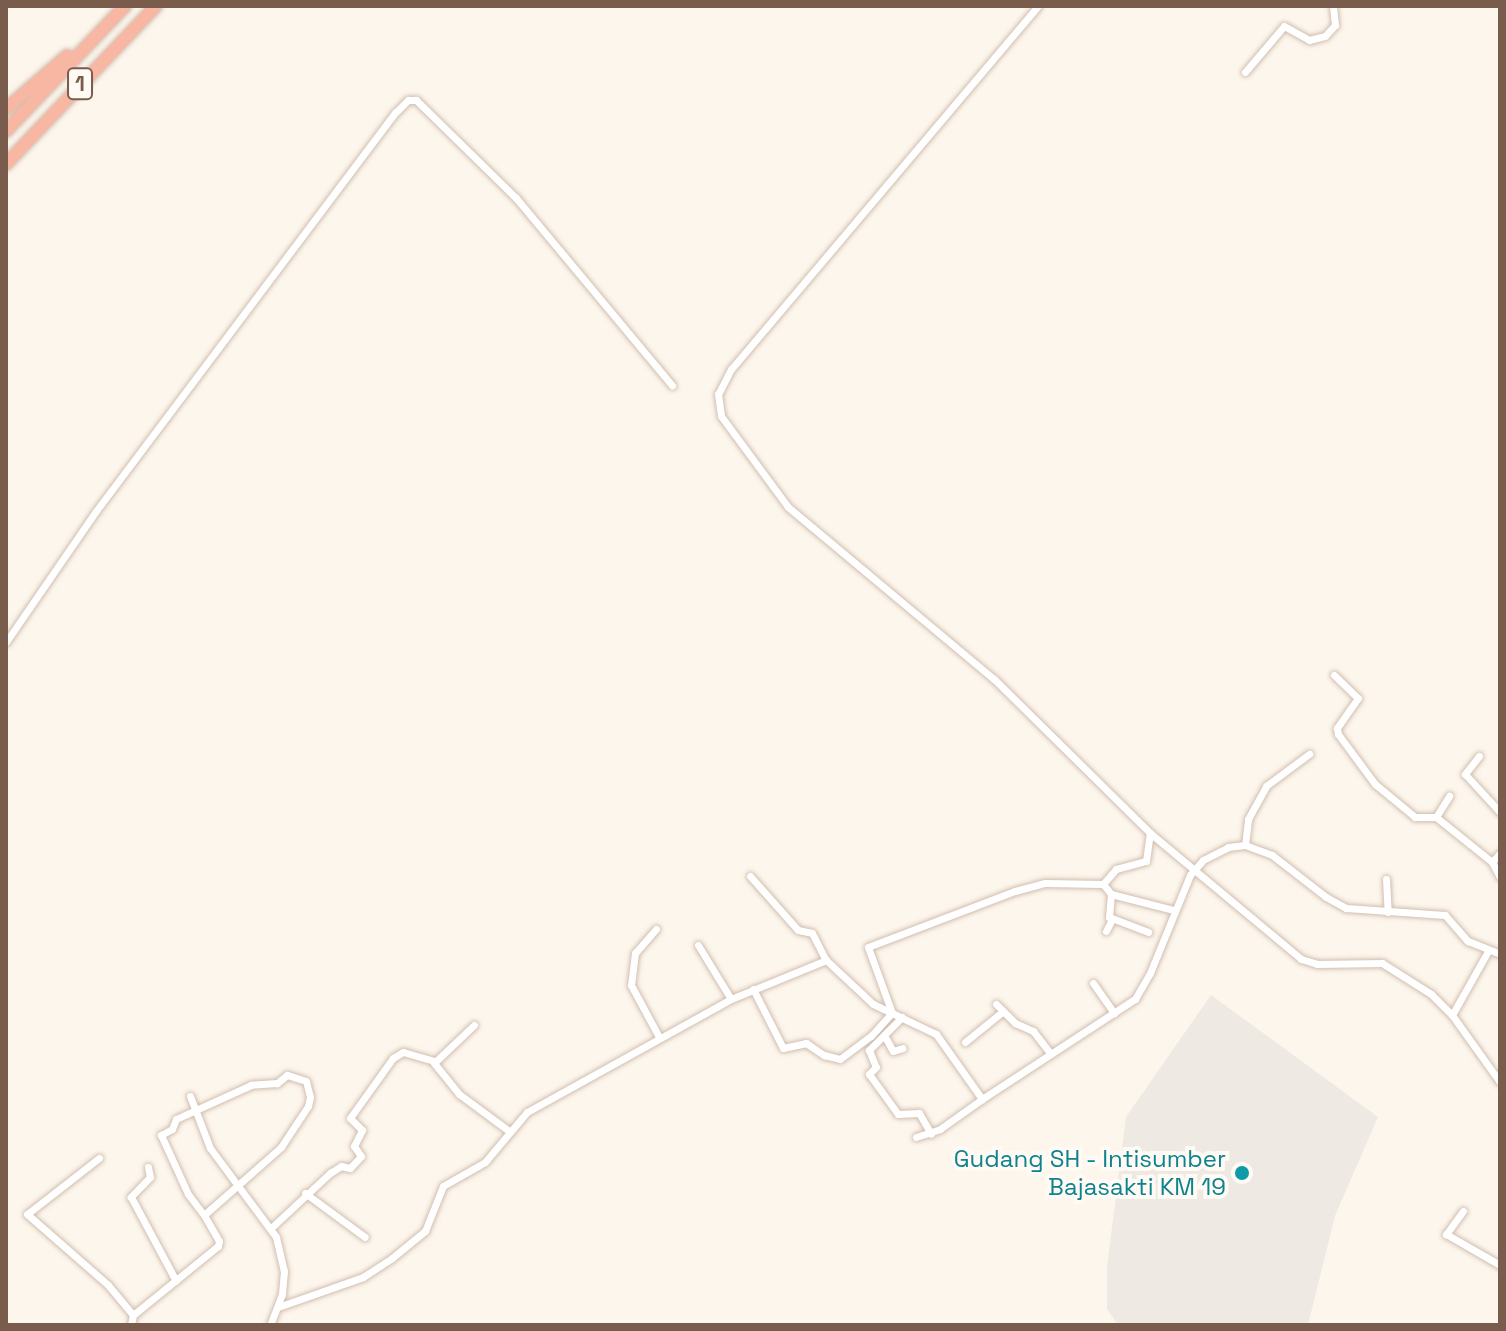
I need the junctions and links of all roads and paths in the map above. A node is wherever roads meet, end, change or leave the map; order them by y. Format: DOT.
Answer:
graph roads {
  1 [pos="125,6"];
  2 [pos="156,6"];
  3 [pos="1038,6"];
  4 [pos="1333,6"];
  5 [pos="110,20"];
  6 [pos="1245,72"];
  7 [pos="6,109"];
  8 [pos="6,131"];
  9 [pos="6,164"];
  10 [pos="672,385"];
  11 [pos="6,642"];
  12 [pos="1334,675"];
  13 [pos="1309,754"];
  14 [pos="1479,756"];
  15 [pos="1449,796"];
  16 [pos="1500,812"];
  17 [pos="1436,817"];
  18 [pos="1150,833"];
  19 [pos="1245,845"];
  20 [pos="1500,853"];
  21 [pos="1492,862"];
  22 [pos="1193,870"];
  23 [pos="750,876"];
  24 [pos="1500,877"];
  25 [pos="1386,879"];
  26 [pos="1103,884"];
  27 [pos="1111,894"];
  28 [pos="1174,910"];
  29 [pos="1388,912"];
  30 [pos="1112,919"];
  31 [pos="656,929"];
  32 [pos="1106,931"];
  33 [pos="1148,932"];
  34 [pos="698,945"];
  35 [pos="1488,951"];
  36 [pos="1500,954"];
  37 [pos="826,960"];
  38 [pos="1093,983"];
  39 [pos="753,989"];
  40 [pos="731,999"];
  41 [pos="996,1004"];
  42 [pos="1002,1012"];
  43 [pos="892,1013"];
  44 [pos="1114,1013"];
  45 [pos="1452,1015"];
  46 [pos="902,1017"];
  47 [pos="474,1025"];
  48 [pos="884,1035"];
  49 [pos="659,1037"];
  50 [pos="965,1042"];
  51 [pos="903,1048"];
  52 [pos="1051,1054"];
  53 [pos="434,1061"];
  54 [pos="1500,1082"];
  55 [pos="190,1096"];
  56 [pos="982,1099"];
  57 [pos="196,1109"];
  58 [pos="509,1131"];
  59 [pos="931,1134"];
  60 [pos="916,1137"];
  61 [pos="99,1158"];
  62 [pos="148,1167"];
  63 [pos="236,1188"];
  64 [pos="305,1193"];
  65 [pos="1463,1211"];
  66 [pos="204,1215"];
  67 [pos="271,1228"];
  68 [pos="365,1237"];
  69 [pos="1500,1265"];
  70 [pos="176,1281"];
  71 [pos="278,1307"];
  72 [pos="133,1315"];
  73 [pos="131,1325"];
  74 [pos="270,1325"];
  1 -- 5 [label="highway, 1"];
  2 -- 9 [label="highway, 1"];
  3 -- 18 [label="street"];
  4 -- 6 [label="street"];
  5 -- 7 [label="highway"];
  5 -- 8 [label="highway, 1"];
  10 -- 11 [label="street"];
  12 -- 17 [label="street"];
  13 -- 19 [label="street"];
  14 -- 16 [label="street"];
  15 -- 17 [label="street"];
  17 -- 21 [label="street"];
  18 -- 22 [label="street"];
  18 -- 26 [label="street"];
  19 -- 22 [label="street"];
  19 -- 29 [label="street"];
  20 -- 21 [label="street"];
  21 -- 24 [label="street"];
  22 -- 28 [label="street"];
  22 -- 45 [label="street"];
  23 -- 37 [label="street"];
  25 -- 29 [label="street"];
  26 -- 27 [label="street"];
  26 -- 43 [label="street"];
  27 -- 28 [label="street"];
  27 -- 30 [label="street"];
  28 -- 44 [label="street"];
  29 -- 35 [label="street"];
  30 -- 32 [label="street"];
  30 -- 33 [label="street"];
  31 -- 49 [label="street"];
  34 -- 40 [label="street"];
  35 -- 36 [label="street"];
  35 -- 45 [label="street"];
  37 -- 39 [label="street"];
  37 -- 43 [label="street"];
  38 -- 44 [label="street"];
  39 -- 40 [label="street"];
  39 -- 43 [label="street"];
  40 -- 49 [label="street"];
  41 -- 42 [label="street"];
  42 -- 50 [label="street"];
  42 -- 52 [label="street"];
  43 -- 46 [label="street"];
  44 -- 52 [label="street"];
  45 -- 54 [label="street"];
  46 -- 48 [label="street"];
  46 -- 56 [label="street"];
  47 -- 53 [label="street"];
  48 -- 51 [label="street"];
  48 -- 59 [label="street"];
  49 -- 58 [label="street"];
  52 -- 56 [label="street"];
  53 -- 58 [label="street"];
  53 -- 64 [label="street"];
  55 -- 57 [label="street"];
  56 -- 59 [label="street"];
  57 -- 63 [label="street"];
  57 -- 63 [label="street"];
  57 -- 66 [label="street"];
  58 -- 71 [label="street"];
  59 -- 60 [label="street"];
  61 -- 72 [label="street"];
  62 -- 70 [label="street"];
  63 -- 66 [label="street"];
  63 -- 67 [label="street"];
  64 -- 67 [label="street"];
  64 -- 68 [label="street"];
  65 -- 69 [label="street"];
  66 -- 70 [label="street"];
  67 -- 71 [label="street"];
  70 -- 72 [label="street"];
  71 -- 74 [label="street"];
  72 -- 73 [label="street"];
}
